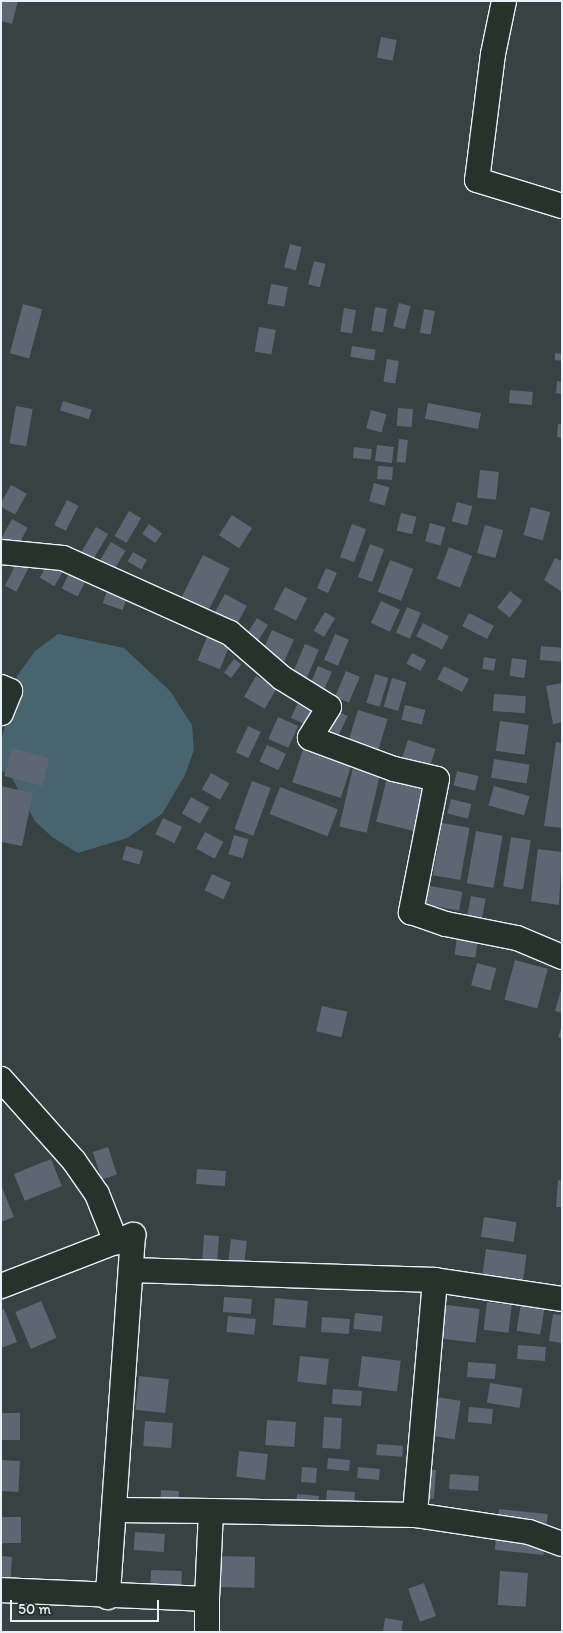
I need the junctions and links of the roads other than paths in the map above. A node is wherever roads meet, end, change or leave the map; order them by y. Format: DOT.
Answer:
graph roads {
  1 [pos="504,1"];
  2 [pos="562,206"];
  3 [pos="1,552"];
  4 [pos="1,687"];
  5 [pos="1,713"];
  6 [pos="562,957"];
  7 [pos="1,1079"];
  8 [pos="116,1242"];
  9 [pos="131,1270"];
  10 [pos="435,1280"];
  11 [pos="1,1286"];
  12 [pos="562,1299"];
  13 [pos="114,1510"];
  14 [pos="211,1511"];
  15 [pos="415,1516"];
  16 [pos="562,1544"];
  17 [pos="1,1590"];
  18 [pos="108,1596"];
  19 [pos="207,1599"];
  20 [pos="206,1632"];
  1 -- 2 [label="street"];
  3 -- 6 [label="street"];
  4 -- 5 [label="street"];
  7 -- 8 [label="street"];
  8 -- 9 [label="street"];
  8 -- 11 [label="street"];
  9 -- 10 [label="street"];
  9 -- 13 [label="street"];
  10 -- 12 [label="street"];
  10 -- 15 [label="street"];
  13 -- 14 [label="street"];
  13 -- 18 [label="street"];
  14 -- 15 [label="street"];
  14 -- 19 [label="street"];
  15 -- 16 [label="street"];
  17 -- 18 [label="street"];
  18 -- 19 [label="street"];
  19 -- 20 [label="street"];
}
